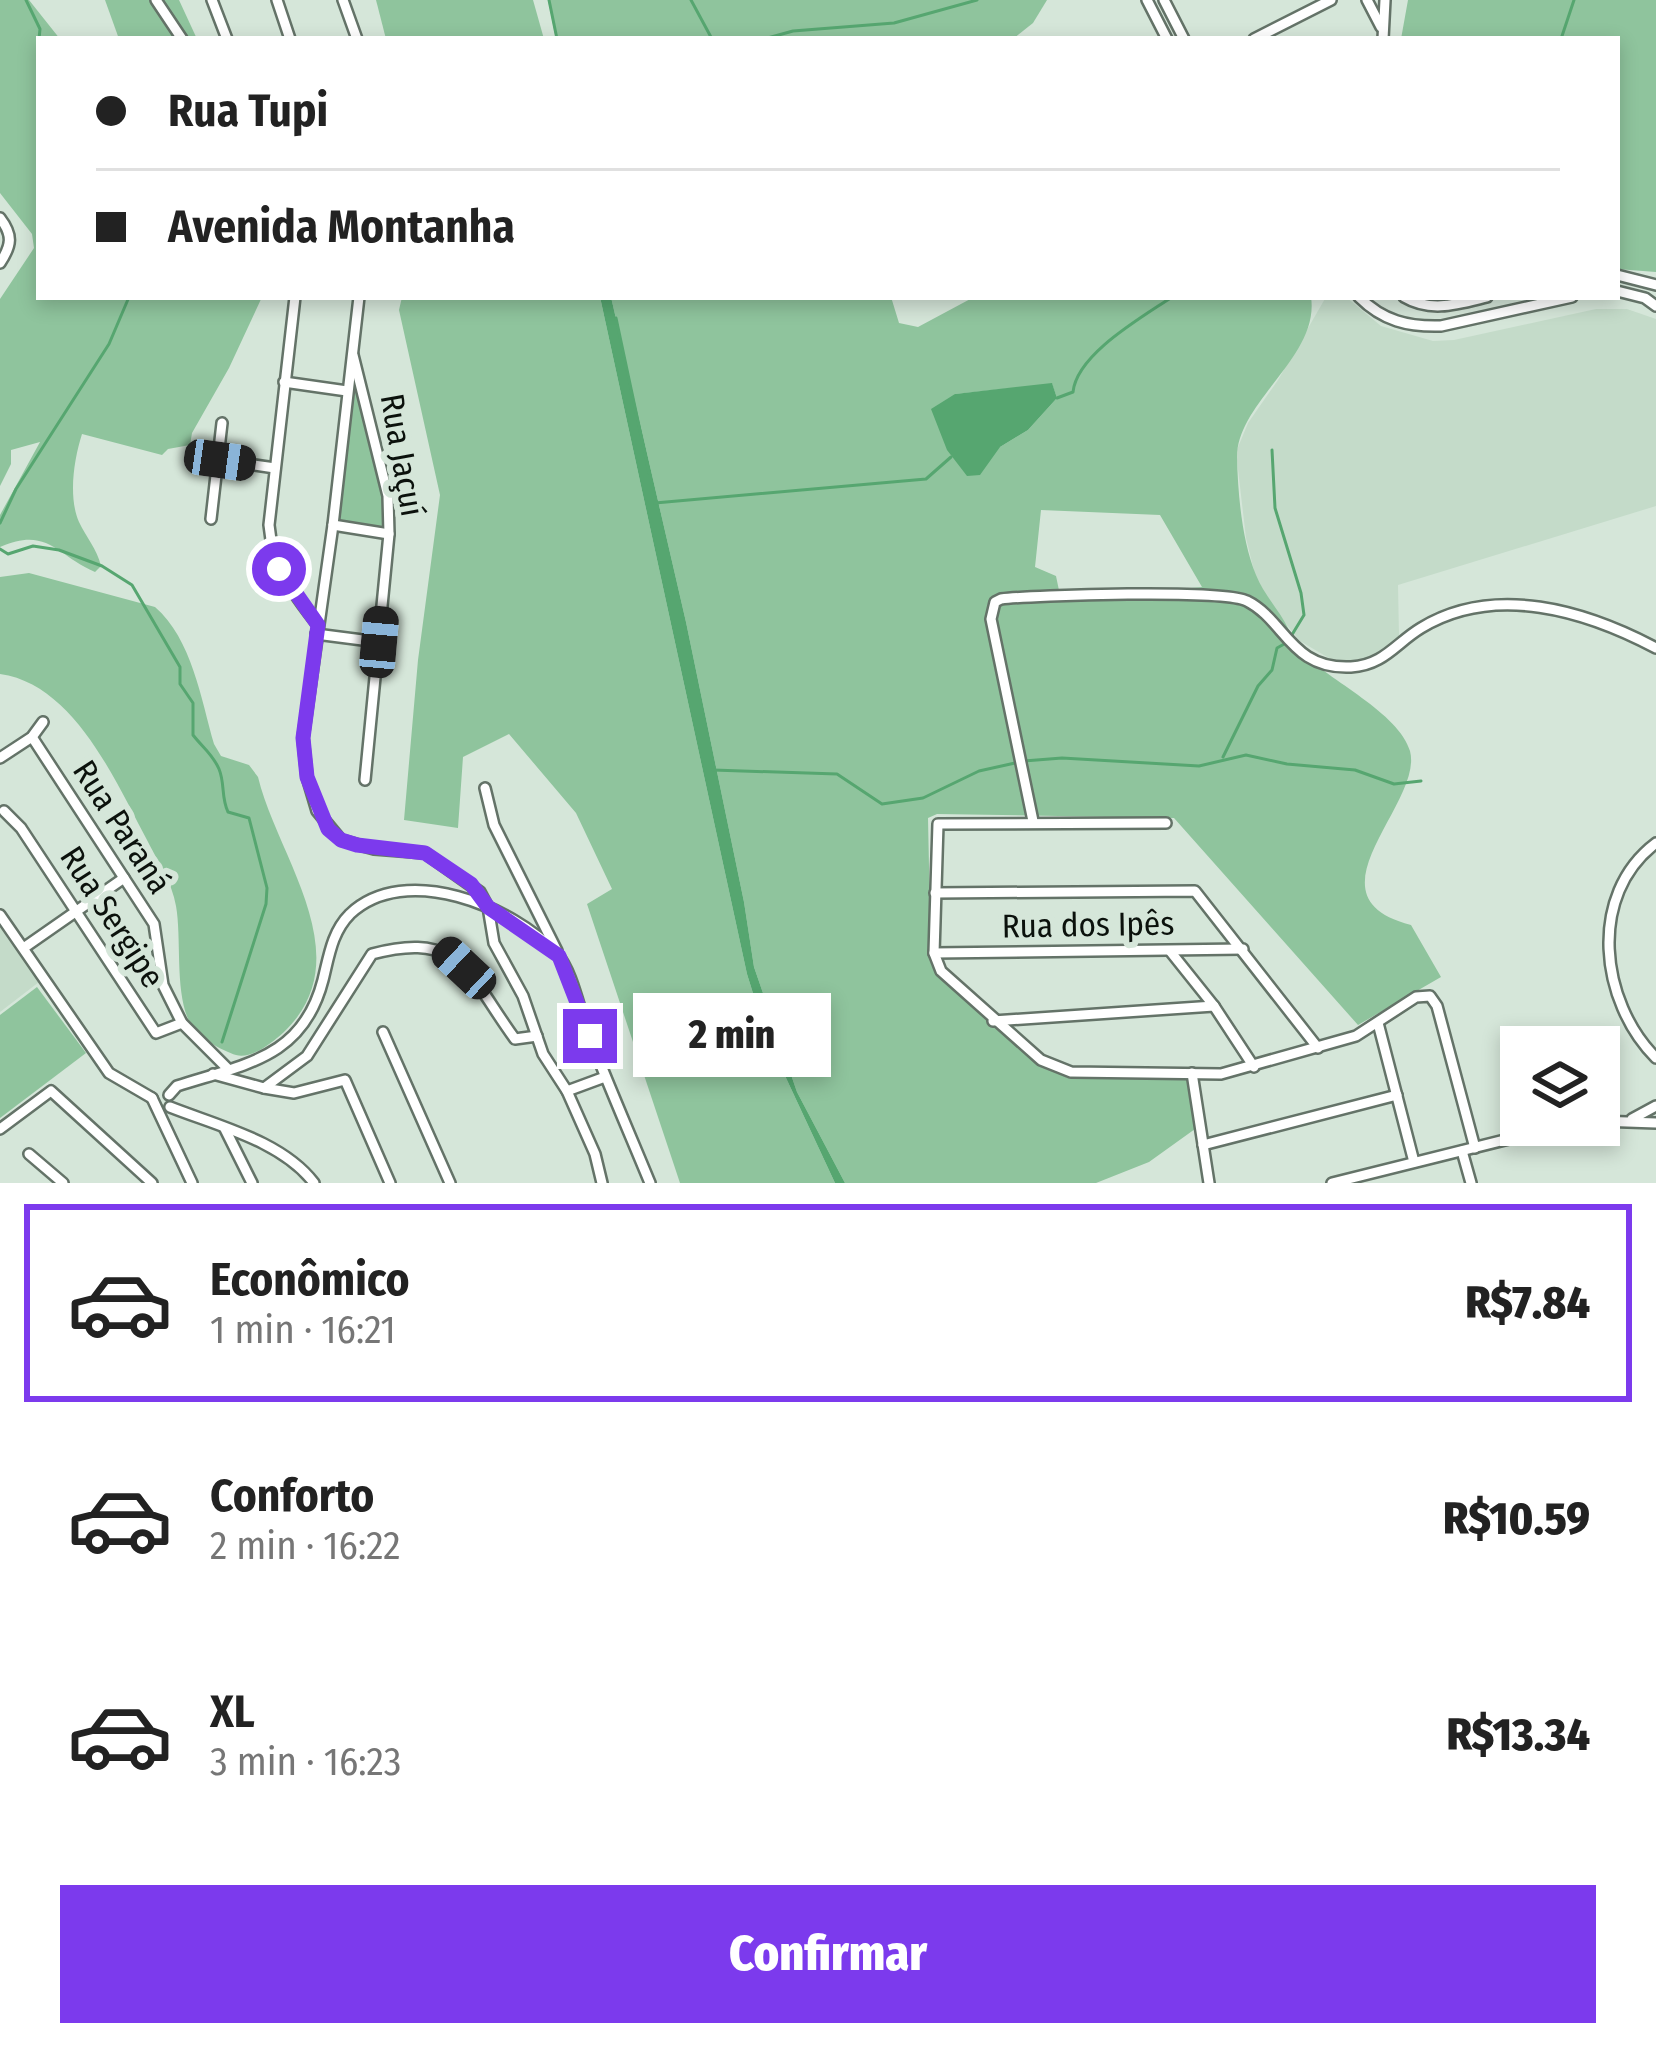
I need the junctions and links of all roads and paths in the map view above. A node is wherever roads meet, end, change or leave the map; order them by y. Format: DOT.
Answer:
graph roads {
  1 [pos="156,0"];
  2 [pos="212,0"];
  3 [pos="277,0"];
  4 [pos="343,0"];
  5 [pos="1147,0"];
  6 [pos="1164,0"];
  7 [pos="1331,0"];
  8 [pos="1367,0"];
  9 [pos="1385,0"];
  10 [pos="1383,34"];
  11 [pos="180,36"];
  12 [pos="226,36"];
  13 [pos="289,36"];
  14 [pos="356,36"];
  15 [pos="1165,36"];
  16 [pos="1182,36"];
  17 [pos="1260,36"];
  18 [pos="0,218"];
  19 [pos="0,263"];
  20 [pos="1620,276"];
  21 [pos="1656,285"];
  22 [pos="1620,292"];
  23 [pos="295,300"];
  24 [pos="359,300"];
  25 [pos="1362,300"];
  26 [pos="1409,300"];
  27 [pos="1474,300"];
  28 [pos="1559,300"];
  29 [pos="1656,305"];
  30 [pos="353,355"];
  31 [pos="284,382"];
  32 [pos="347,391"];
  33 [pos="222,423"];
  34 [pos="220,460"];
  35 [pos="275,468"];
  36 [pos="211,519"];
  37 [pos="333,525"];
  38 [pos="389,534"];
  39 [pos="317,629"];
  40 [pos="379,642"];
  41 [pos="1656,648"];
  42 [pos="43,722"];
  43 [pos="32,736"];
  44 [pos="0,758"];
  45 [pos="365,780"];
  46 [pos="485,788"];
  47 [pos="4,812"];
  48 [pos="1033,820"];
  49 [pos="1166,824"];
  50 [pos="1656,843"];
  51 [pos="124,878"];
  52 [pos="471,884"];
  53 [pos="935,893"];
  54 [pos="463,898"];
  55 [pos="488,907"];
  56 [pos="0,914"];
  57 [pos="77,914"];
  58 [pos="26,947"];
  59 [pos="1243,949"];
  60 [pos="1170,951"];
  61 [pos="934,953"];
  62 [pos="559,956"];
  63 [pos="1214,1006"];
  64 [pos="993,1021"];
  65 [pos="182,1023"];
  66 [pos="1378,1023"];
  67 [pos="382,1032"];
  68 [pos="537,1036"];
  69 [pos="1318,1048"];
  70 [pos="1656,1058"];
  71 [pos="1254,1066"];
  72 [pos="228,1069"];
  73 [pos="1192,1073"];
  74 [pos="213,1074"];
  75 [pos="604,1077"];
  76 [pos="265,1088"];
  77 [pos="567,1091"];
  78 [pos="169,1095"];
  79 [pos="1397,1095"];
  80 [pos="153,1104"];
  81 [pos="1656,1106"];
  82 [pos="169,1108"];
  83 [pos="1620,1121"];
  84 [pos="1627,1121"];
  85 [pos="1656,1124"];
  86 [pos="225,1128"];
  87 [pos="0,1129"];
  88 [pos="1500,1142"];
  89 [pos="177,1145"];
  90 [pos="1203,1145"];
  91 [pos="1475,1148"];
  92 [pos="1462,1151"];
  93 [pos="29,1154"];
  94 [pos="1414,1162"];
  95 [pos="150,1182"];
  96 [pos="63,1183"];
  97 [pos="192,1183"];
  98 [pos="251,1183"];
  99 [pos="314,1183"];
  100 [pos="390,1183"];
  101 [pos="450,1183"];
  102 [pos="602,1183"];
  103 [pos="650,1183"];
  104 [pos="1209,1183"];
  105 [pos="1332,1183"];
  106 [pos="1471,1183"];
  1 -- 11 [label="street"];
  2 -- 12 [label="street"];
  3 -- 13 [label="street"];
  4 -- 14 [label="street"];
  5 -- 15 [label="street"];
  6 -- 16 [label="street"];
  7 -- 17 [label="street"];
  8 -- 10 [label="street"];
  9 -- 10 [label="street"];
  18 -- 19 [label="street"];
  20 -- 21 [label="street"];
  22 -- 29 [label="street"];
  23 -- 31 [label="street"];
  24 -- 30 [label="street"];
  25 -- 28 [label="street"];
  26 -- 27 [label="street"];
  30 -- 32 [label="street"];
  30 -- 38 [label="street, Rua Jaçuí"];
  31 -- 32 [label="street"];
  31 -- 35 [label="street"];
  32 -- 37 [label="street"];
  33 -- 34 [label="street"];
  34 -- 35 [label="street"];
  34 -- 36 [label="street"];
  35 -- 39 [label="street"];
  37 -- 38 [label="street"];
  37 -- 39 [label="street"];
  38 -- 40 [label="street, Rua Jaçuí"];
  39 -- 40 [label="street"];
  39 -- 52 [label="street"];
  40 -- 45 [label="street, Rua Jaçuí"];
  41 -- 48 [label="street"];
  42 -- 43 [label="street"];
  43 -- 44 [label="street"];
  43 -- 51 [label="street, Rua Paraná"];
  46 -- 62 [label="street"];
  47 -- 57 [label="street, Rua Sergipe"];
  48 -- 49 [label="street"];
  48 -- 53 [label="street"];
  50 -- 70 [label="street"];
  51 -- 57 [label="street"];
  51 -- 65 [label="street, Rua Paraná"];
  52 -- 54 [label="street"];
  52 -- 55 [label="street"];
  53 -- 59 [label="street"];
  53 -- 61 [label="street"];
  54 -- 55 [label="street"];
  54 -- 72 [label="street"];
  55 -- 62 [label="street"];
  55 -- 68 [label="street"];
  56 -- 58 [label="street"];
  57 -- 58 [label="street"];
  57 -- 65 [label="street, Rua Sergipe"];
  58 -- 80 [label="street"];
  59 -- 60 [label="street, Rua dos Ipês"];
  59 -- 69 [label="street"];
  60 -- 61 [label="street, Rua dos Ipês"];
  60 -- 63 [label="street"];
  61 -- 64 [label="street"];
  62 -- 75 [label="street"];
  63 -- 64 [label="street"];
  63 -- 71 [label="street"];
  64 -- 73 [label="street"];
  65 -- 72 [label="street, Rua Paraná"];
  66 -- 69 [label="street"];
  66 -- 79 [label="street"];
  66 -- 91 [label="street"];
  67 -- 101 [label="street"];
  68 -- 76 [label="street"];
  68 -- 77 [label="street"];
  69 -- 71 [label="street"];
  71 -- 73 [label="street"];
  72 -- 74 [label="street"];
  73 -- 90 [label="street"];
  74 -- 76 [label="street"];
  74 -- 78 [label="street"];
  75 -- 77 [label="street"];
  75 -- 103 [label="street"];
  76 -- 100 [label="street"];
  77 -- 102 [label="street"];
  78 -- 80 [label="street"];
  78 -- 82 [label="street"];
  79 -- 90 [label="street"];
  79 -- 94 [label="street"];
  80 -- 82 [label="street"];
  80 -- 89 [label="street"];
  81 -- 84 [label="street"];
  82 -- 86 [label="street"];
  82 -- 89 [label="street"];
  83 -- 84 [label="street"];
  84 -- 85 [label="street"];
  86 -- 98 [label="street"];
  86 -- 99 [label="street"];
  87 -- 95 [label="street"];
  88 -- 91 [label="street"];
  89 -- 97 [label="street"];
  90 -- 104 [label="street"];
  91 -- 92 [label="street"];
  92 -- 94 [label="street"];
  92 -- 106 [label="street"];
  93 -- 96 [label="street"];
  94 -- 105 [label="street"];
}
